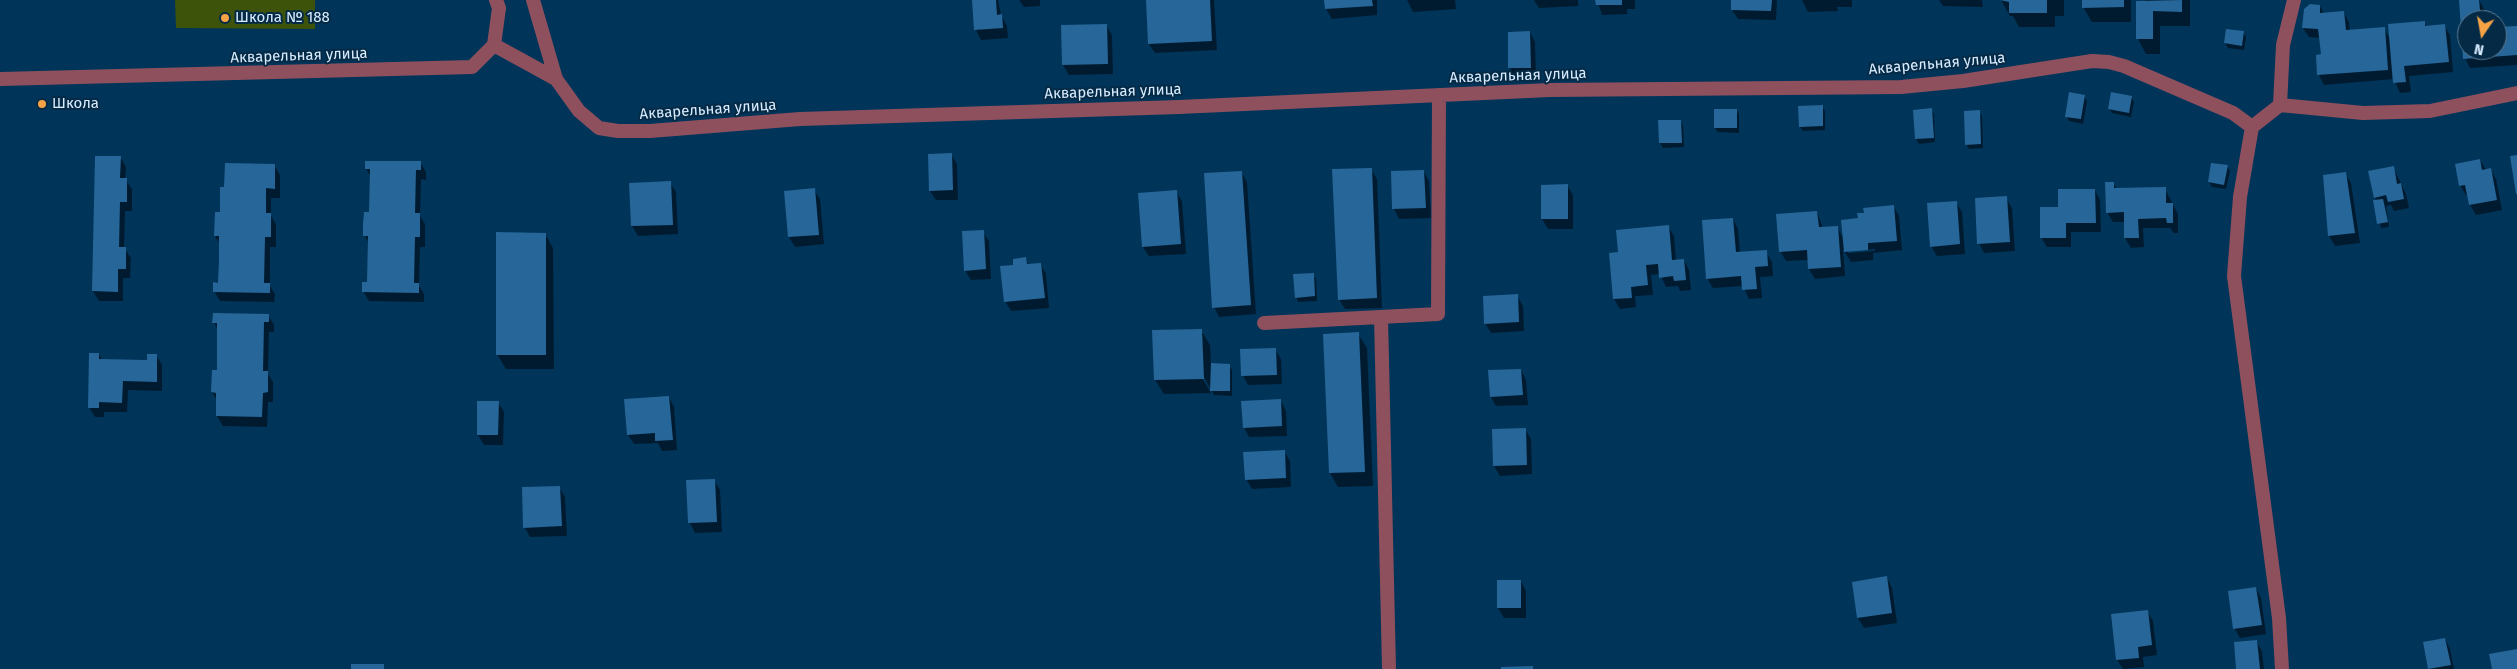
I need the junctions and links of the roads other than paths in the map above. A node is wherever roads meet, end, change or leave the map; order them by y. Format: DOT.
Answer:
graph roads {
  1 [pos="496,0"];
  2 [pos="533,0"];
  3 [pos="2294,0"];
  4 [pos="494,45"];
  5 [pos="0,79"];
  6 [pos="556,79"];
  7 [pos="2517,93"];
  8 [pos="1439,95"];
  9 [pos="2280,104"];
  10 [pos="2252,127"];
  11 [pos="1381,317"];
  12 [pos="1264,323"];
  13 [pos="1389,669"];
  14 [pos="2282,669"];
  1 -- 4 [label="street"];
  2 -- 6 [label="street"];
  3 -- 9 [label="street"];
  4 -- 5 [label="street, Акварельная улица"];
  4 -- 6 [label="street, Акварельная улица"];
  6 -- 8 [label="street, Акварельная улица"];
  7 -- 9 [label="street"];
  8 -- 10 [label="street, Акварельная улица"];
  8 -- 11 [label="street"];
  9 -- 10 [label="street"];
  10 -- 14 [label="street"];
  11 -- 12 [label="street"];
  11 -- 13 [label="street"];
}
